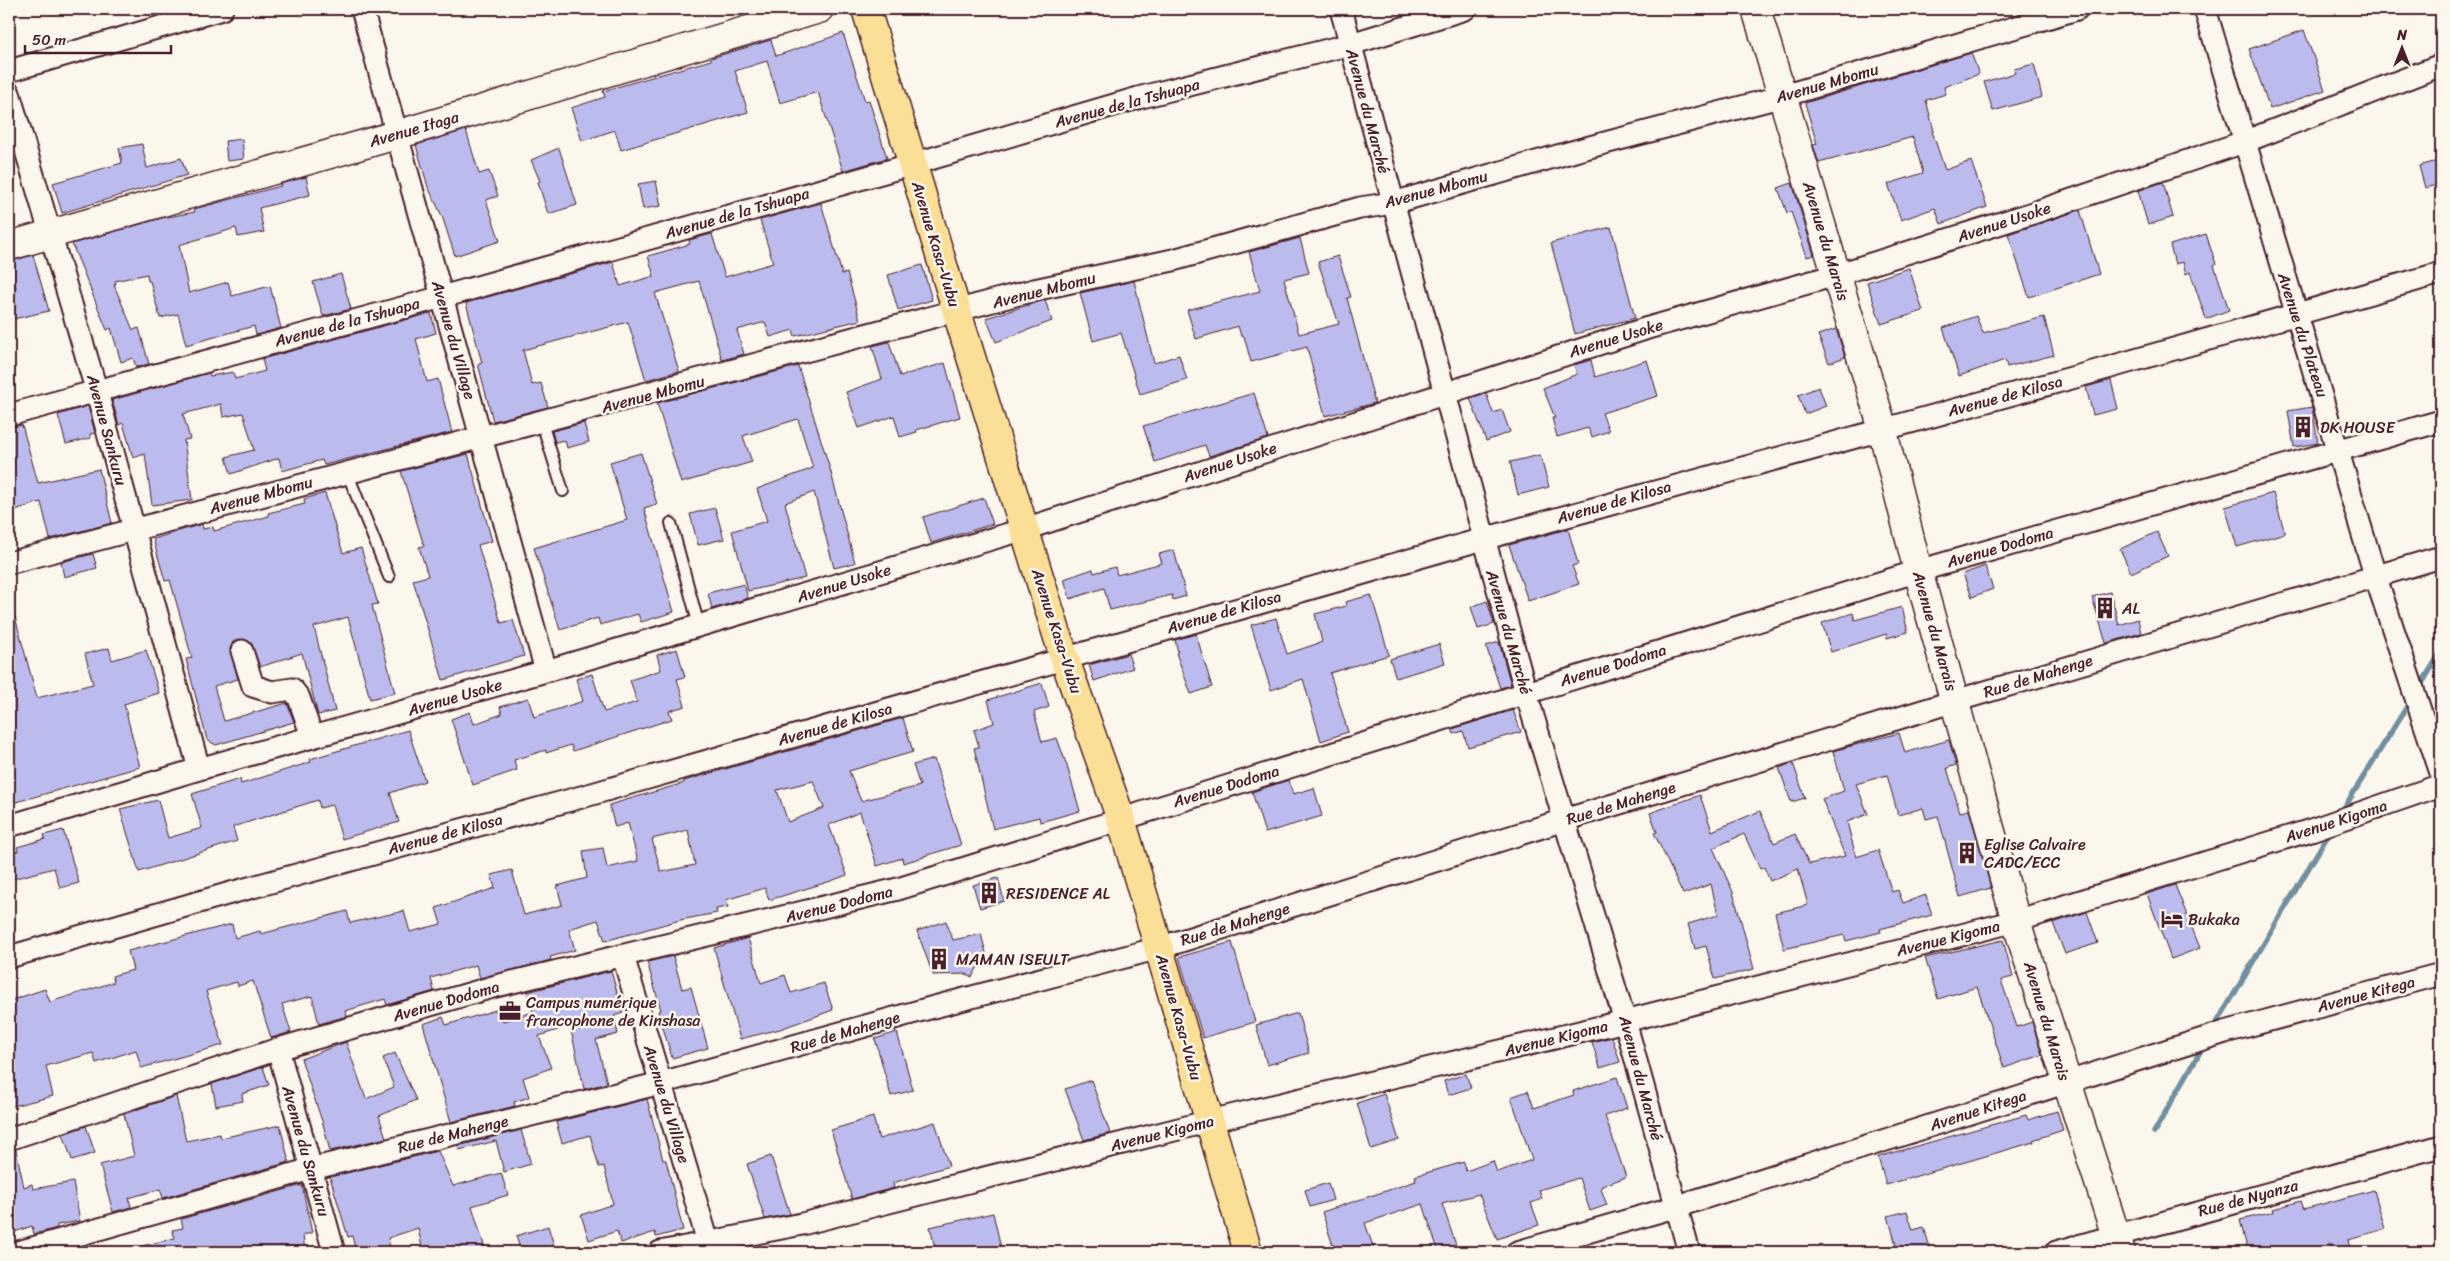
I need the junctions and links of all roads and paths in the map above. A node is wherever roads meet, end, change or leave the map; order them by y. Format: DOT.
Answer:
graph roads {
  1 [pos="222,9"];
  2 [pos="362,9"];
  3 [pos="819,9"];
  4 [pos="866,9"];
  5 [pos="1341,9"];
  6 [pos="1465,9"];
  7 [pos="1756,9"];
  8 [pos="2077,9"];
  9 [pos="2205,9"];
  10 [pos="1351,44"];
  11 [pos="2441,65"];
  12 [pos="9,71"];
  13 [pos="9,93"];
  14 [pos="1783,96"];
  15 [pos="396,135"];
  16 [pos="2244,142"];
  17 [pos="913,164"];
  18 [pos="1393,203"];
  19 [pos="51,234"];
  20 [pos="9,246"];
  21 [pos="2441,273"];
  22 [pos="1836,276"];
  23 [pos="442,296"];
  24 [pos="957,312"];
  25 [pos="2296,313"];
  26 [pos="96,389"];
  27 [pos="1445,392"];
  28 [pos="9,414"];
  29 [pos="2441,421"];
  30 [pos="542,423"];
  31 [pos="1883,428"];
  32 [pos="482,436"];
  33 [pos="2340,451"];
  34 [pos="347,472"];
  35 [pos="563,491"];
  36 [pos="672,523"];
  37 [pos="134,529"];
  38 [pos="1025,529"];
  39 [pos="1483,538"];
  40 [pos="2441,557"];
  41 [pos="9,563"];
  42 [pos="1918,571"];
  43 [pos="2375,575"];
  44 [pos="389,577"];
  45 [pos="699,626"];
  46 [pos="242,651"];
  47 [pos="1064,657"];
  48 [pos="546,671"];
  49 [pos="1526,693"];
  50 [pos="1955,701"];
  51 [pos="312,737"];
  52 [pos="199,769"];
  53 [pos="2441,773"];
  54 [pos="2441,785"];
  55 [pos="1121,819"];
  56 [pos="1564,820"];
  57 [pos="9,826"];
  58 [pos="2016,921"];
  59 [pos="1159,948"];
  60 [pos="623,956"];
  61 [pos="9,957"];
  62 [pos="2441,974"];
  63 [pos="1626,1021"];
  64 [pos="278,1049"];
  65 [pos="2066,1082"];
  66 [pos="661,1083"];
  67 [pos="1210,1121"];
  68 [pos="9,1139"];
  69 [pos="2441,1146"];
  70 [pos="311,1169"];
  71 [pos="1675,1207"];
  72 [pos="2118,1243"];
  73 [pos="709,1247"];
  74 [pos="18,1252"];
  75 [pos="334,1252"];
  76 [pos="660,1252"];
  77 [pos="1248,1252"];
  78 [pos="1517,1252"];
  79 [pos="1689,1252"];
  80 [pos="2056,1252"];
  1 -- 12 [label="street"];
  2 -- 15 [label="street, Avenue du Village"];
  3 -- 15 [label="street, Avenue Itaga"];
  4 -- 17 [label="main road, Avenue Kasa-Vubu"];
  5 -- 10 [label="street, Avenue du Marché"];
  6 -- 10 [label="street, Avenue de la Tshuapa"];
  7 -- 14 [label="street, Avenue du Marais"];
  8 -- 14 [label="street, Avenue Mbomu"];
  9 -- 16 [label="street, Avenue du Plateau"];
  10 -- 17 [label="street, Avenue de la Tshuapa"];
  10 -- 18 [label="street, Avenue du Marché"];
  11 -- 16 [label="street, Avenue Usoke"];
  13 -- 19 [label="street, Avenue Sankuru"];
  14 -- 18 [label="street, Avenue Mbomu"];
  14 -- 22 [label="street, Avenue du Marais"];
  15 -- 19 [label="street, Avenue Itaga"];
  15 -- 23 [label="street, Avenue du Village"];
  16 -- 22 [label="street, Avenue Usoke"];
  16 -- 25 [label="street, Avenue du Plateau"];
  17 -- 23 [label="street, Avenue de la Tshuapa"];
  17 -- 24 [label="main road, Avenue Kasa-Vubu"];
  18 -- 24 [label="street, Avenue Mbomu"];
  18 -- 27 [label="street, Avenue du Marché"];
  19 -- 20 [label="street, Avenue Itaga"];
  19 -- 26 [label="street, Avenue Sankuru"];
  21 -- 25 [label="street, Avenue de Kilosa"];
  22 -- 27 [label="street, Avenue Usoke"];
  22 -- 31 [label="street, Avenue du Marais"];
  23 -- 26 [label="street, Avenue de la Tshuapa"];
  23 -- 32 [label="street, Avenue du Village"];
  24 -- 30 [label="street, Avenue Mbomu"];
  24 -- 38 [label="main road, Avenue Kasa-Vubu"];
  25 -- 31 [label="street, Avenue de Kilosa"];
  25 -- 33 [label="street, Avenue du Plateau"];
  26 -- 28 [label="street, Avenue de la Tshuapa"];
  26 -- 37 [label="street, Avenue Sankuru"];
  27 -- 38 [label="street, Avenue Usoke"];
  27 -- 39 [label="street, Avenue du Marché"];
  29 -- 33 [label="street, Avenue Dodoma"];
  30 -- 32 [label="street, Avenue Mbomu"];
  30 -- 35 [label="lane"];
  31 -- 39 [label="street, Avenue de Kilosa"];
  31 -- 42 [label="street, Avenue du Marais"];
  32 -- 34 [label="street, Avenue Mbomu"];
  32 -- 48 [label="street, Avenue du Village"];
  33 -- 42 [label="street, Avenue Dodoma"];
  33 -- 43 [label="street, Avenue du Plateau"];
  34 -- 37 [label="street, Avenue Mbomu"];
  34 -- 44 [label="lane"];
  36 -- 45 [label="lane"];
  37 -- 41 [label="street, Avenue Mbomu"];
  37 -- 52 [label="street, Avenue Sankuru"];
  38 -- 45 [label="street, Avenue Usoke"];
  38 -- 47 [label="main road, Avenue Kasa-Vubu"];
  39 -- 47 [label="street, Avenue de Kilosa"];
  39 -- 49 [label="street, Avenue du Marché"];
  40 -- 43 [label="street, Rue de Mahenge"];
  42 -- 49 [label="street, Avenue Dodoma"];
  42 -- 50 [label="street, Avenue du Marais"];
  43 -- 50 [label="street, Rue de Mahenge"];
  43 -- 53 [label="street, Avenue du Plateau"];
  45 -- 48 [label="street, Avenue Usoke"];
  46 -- 51 [label="street"];
  47 -- 55 [label="main road, Avenue Kasa-Vubu"];
  47 -- 61 [label="street, Avenue de Kilosa"];
  48 -- 51 [label="street, Avenue Usoke"];
  49 -- 55 [label="street, Avenue Dodoma"];
  49 -- 56 [label="street, Avenue du Marché"];
  50 -- 56 [label="street, Rue de Mahenge"];
  50 -- 58 [label="street, Avenue du Marais"];
  51 -- 52 [label="street, Avenue Usoke"];
  52 -- 57 [label="street, Avenue Usoke"];
  54 -- 58 [label="street, Avenue Kigoma"];
  55 -- 59 [label="main road, Avenue Kasa-Vubu"];
  55 -- 60 [label="street, Avenue Dodoma"];
  56 -- 59 [label="street, Rue de Mahenge"];
  56 -- 63 [label="street, Avenue du Marché"];
  58 -- 63 [label="street, Avenue Kigoma"];
  58 -- 65 [label="street, Avenue du Marais"];
  59 -- 66 [label="street, Rue de Mahenge"];
  59 -- 67 [label="main road, Avenue Kasa-Vubu"];
  60 -- 64 [label="street, Avenue Dodoma"];
  60 -- 66 [label="street, Avenue du Village"];
  62 -- 65 [label="street, Avenue Kitega"];
  63 -- 67 [label="street, Avenue Kigoma"];
  63 -- 71 [label="street, Avenue du Marché"];
  64 -- 68 [label="street, Avenue Dodoma"];
  64 -- 70 [label="street, Avenue du Sankuru"];
  65 -- 71 [label="street, Avenue Kitega"];
  65 -- 72 [label="street, Avenue du Marais"];
  66 -- 70 [label="street, Rue de Mahenge"];
  66 -- 73 [label="street, Avenue du Village"];
  67 -- 73 [label="street, Avenue Kigoma"];
  67 -- 77 [label="main road, Avenue Kasa-Vubu"];
  69 -- 72 [label="street, Rue de Nyanza"];
  70 -- 74 [label="street, Rue de Mahenge"];
  70 -- 75 [label="street, Avenue du Sankuru"];
  71 -- 78 [label="street, Avenue Kitega"];
  71 -- 79 [label="street, Avenue du Marché"];
  72 -- 80 [label="street, Rue de Nyanza"];
  73 -- 76 [label="street, Avenue Kigoma"];
}
